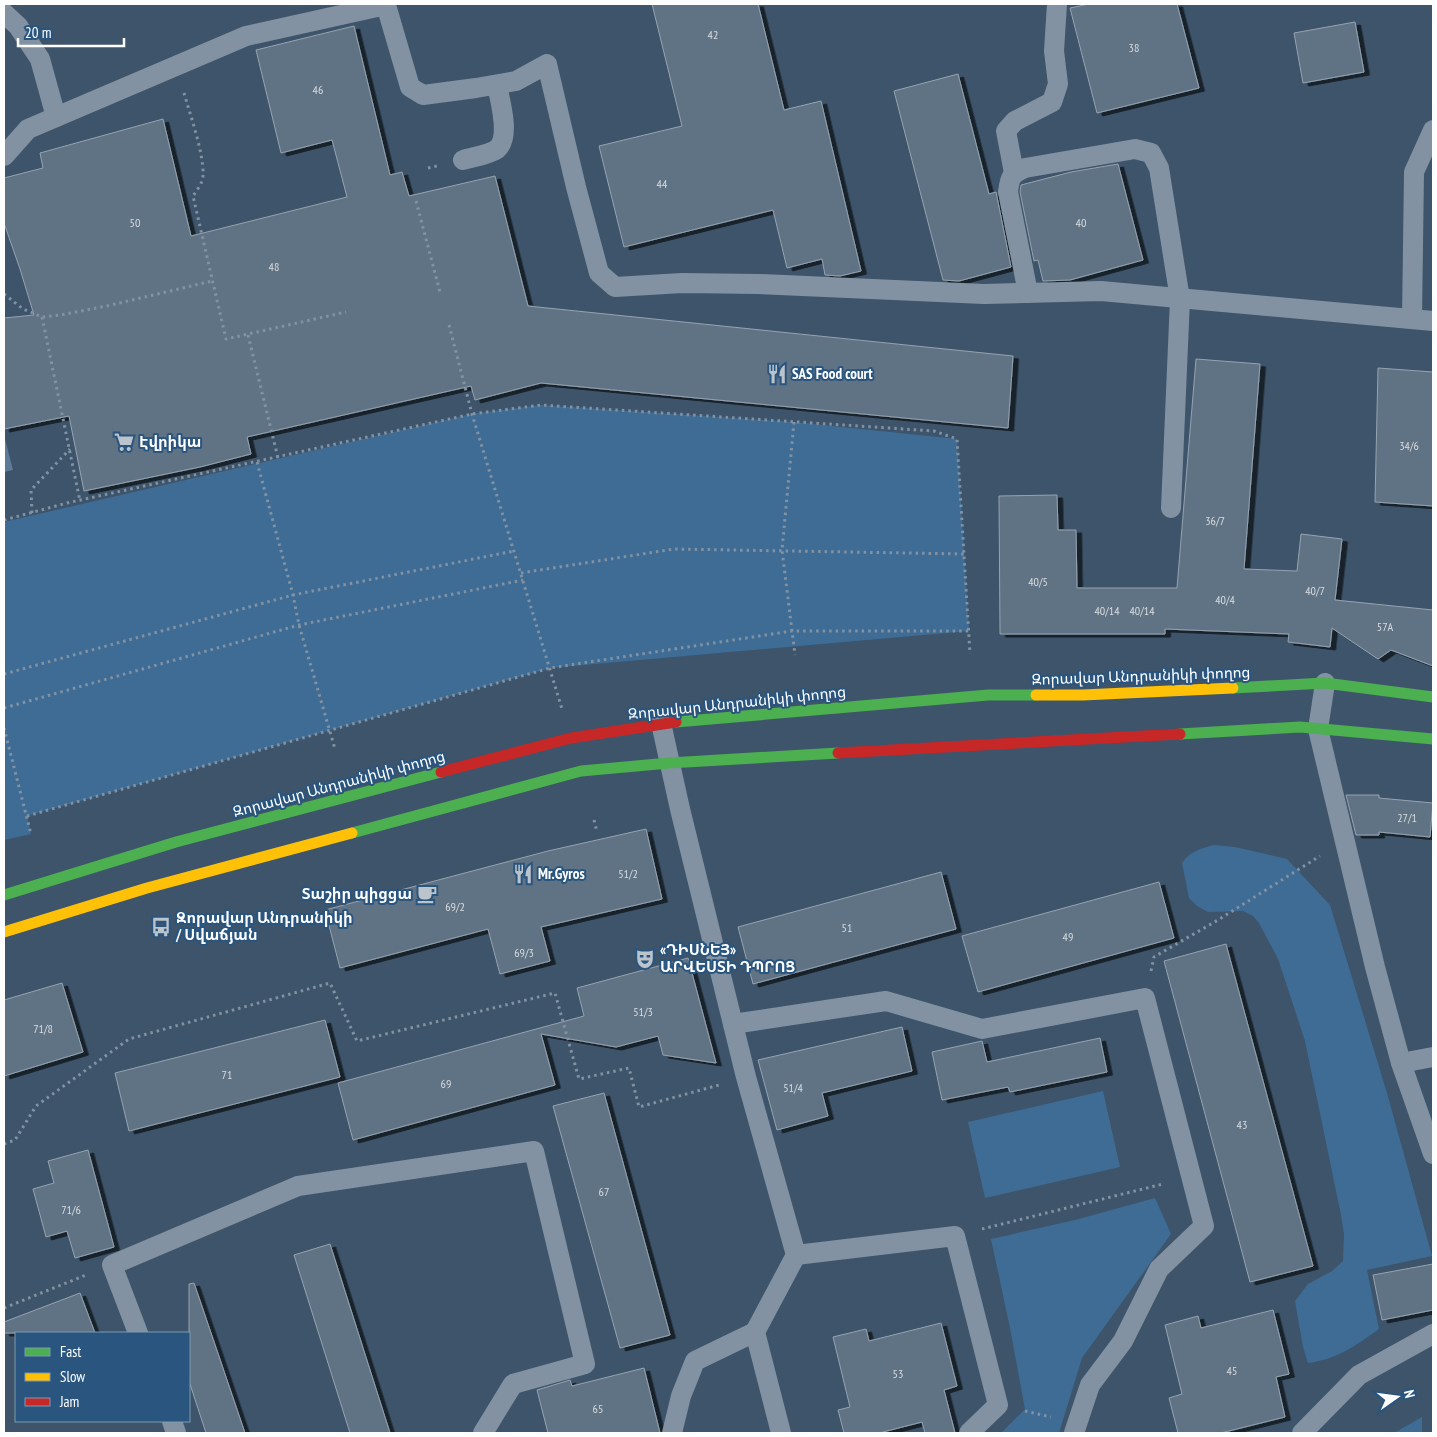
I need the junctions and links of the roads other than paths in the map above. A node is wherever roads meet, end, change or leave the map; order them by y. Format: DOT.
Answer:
graph roads {
  1 [pos="1057,4"];
  2 [pos="4,13"];
  3 [pos="497,85"];
  4 [pos="56,117"];
  5 [pos="1433,130"];
  6 [pos="4,156"];
  7 [pos="463,160"];
  8 [pos="1014,173"];
  9 [pos="1028,293"];
  10 [pos="1180,299"];
  11 [pos="1412,319"];
  12 [pos="1433,321"];
  13 [pos="1171,508"];
  14 [pos="1325,683"];
  15 [pos="1433,697"];
  16 [pos="661,723"];
  17 [pos="1318,729"];
  18 [pos="1433,739"];
  19 [pos="670,763"];
  20 [pos="4,895"];
  21 [pos="4,932"];
  22 [pos="733,1024"];
  23 [pos="1433,1058"];
  24 [pos="1401,1063"];
  25 [pos="1433,1154"];
  26 [pos="796,1255"];
  27 [pos="138,1332"];
  28 [pos="755,1332"];
  29 [pos="1433,1334"];
  30 [pos="1076,1428"];
  31 [pos="482,1433"];
  32 [pos="672,1433"];
  33 [pos="782,1433"];
  34 [pos="969,1433"];
  35 [pos="1302,1433"];
  1 -- 8 [label="lane"];
  2 -- 4 [label="lane"];
  3 -- 4 [label="lane"];
  3 -- 7 [label="lane"];
  3 -- 9 [label="lane"];
  4 -- 6 [label="lane"];
  5 -- 11 [label="lane"];
  8 -- 9 [label="lane"];
  8 -- 10 [label="lane"];
  9 -- 10 [label="lane"];
  10 -- 11 [label="lane"];
  10 -- 13 [label="lane"];
  11 -- 12 [label="lane"];
  14 -- 15 [label="main road, Զորավար Անդրանիկի փողոց"];
  14 -- 16 [label="main road, Զորավար Անդրանիկի փողոց"];
  14 -- 17 [label="lane"];
  16 -- 19 [label="lane"];
  16 -- 20 [label="main road, Զորավար Անդրանիկի փողոց"];
  17 -- 18 [label="main road"];
  17 -- 19 [label="main road"];
  17 -- 24 [label="lane"];
  19 -- 21 [label="main road"];
  19 -- 22 [label="lane"];
  22 -- 26 [label="lane"];
  22 -- 30 [label="lane"];
  23 -- 24 [label="lane"];
  24 -- 25 [label="lane"];
  26 -- 28 [label="lane"];
  26 -- 34 [label="lane"];
  27 -- 31 [label="lane"];
  28 -- 32 [label="lane"];
  28 -- 33 [label="lane"];
  29 -- 35 [label="lane"];
}
